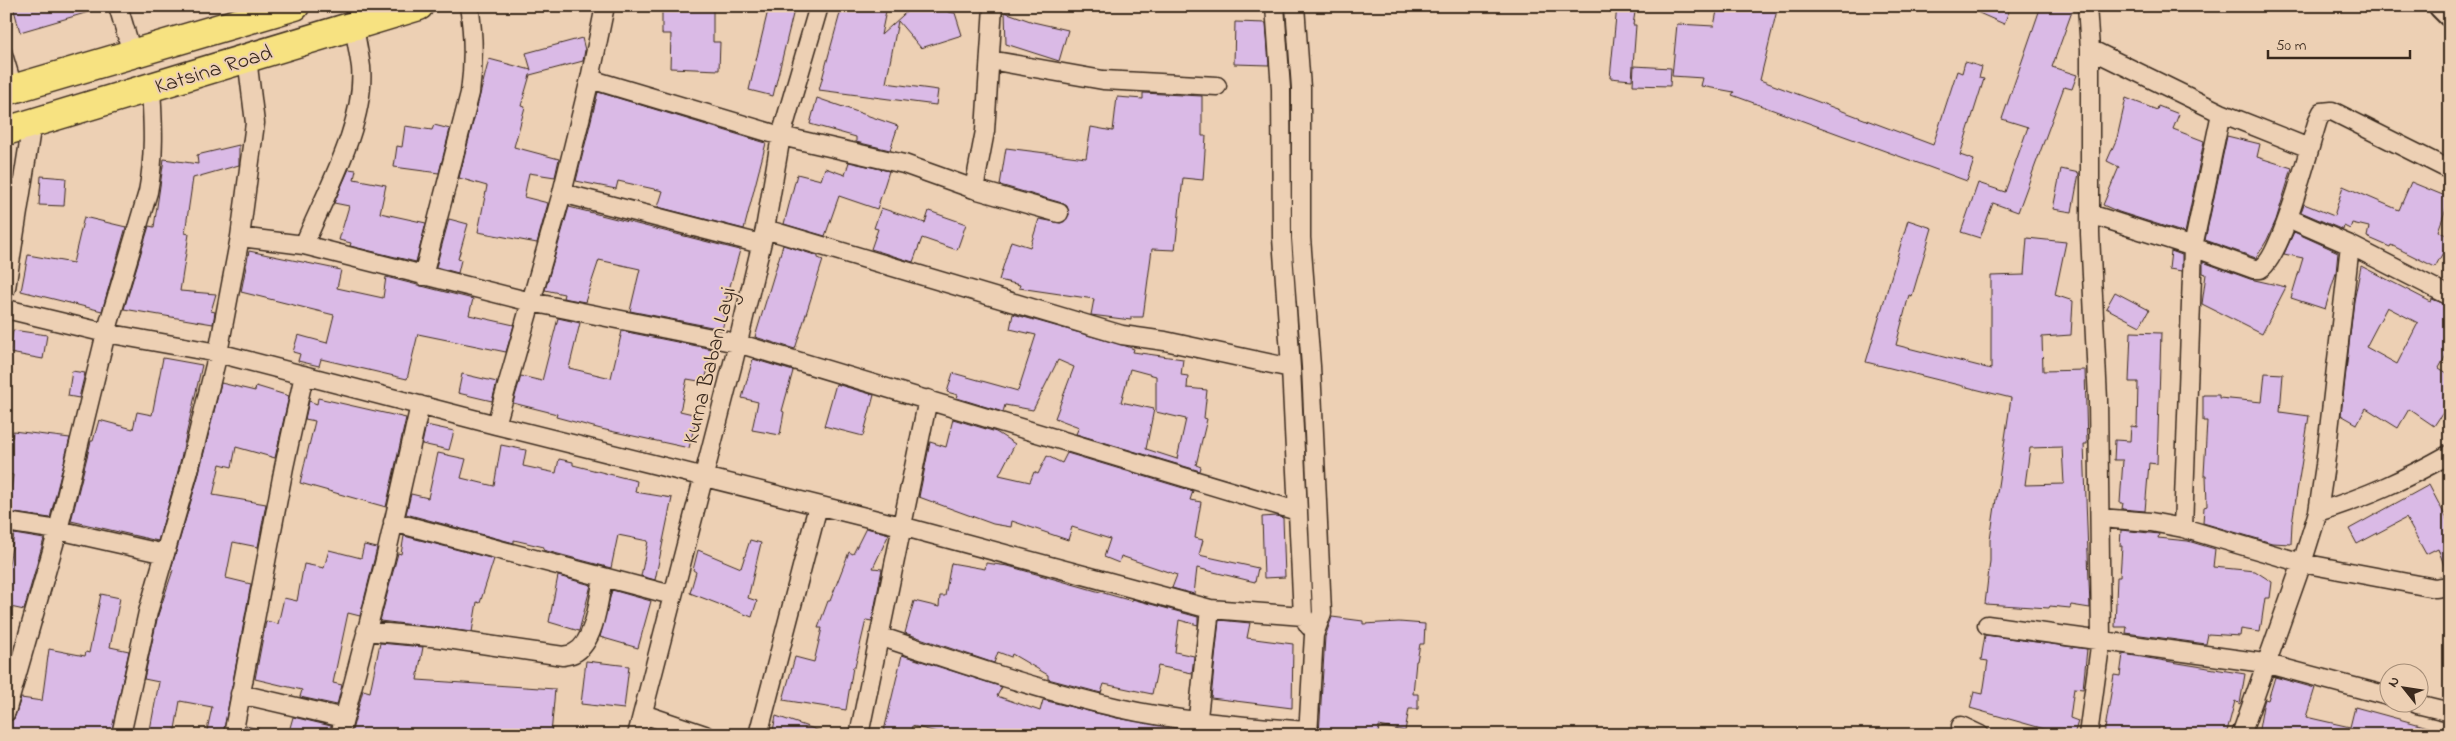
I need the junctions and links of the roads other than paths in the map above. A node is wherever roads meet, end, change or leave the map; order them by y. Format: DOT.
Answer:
graph roads {
  1 [pos="118,6"];
  2 [pos="295,6"];
  3 [pos="419,6"];
  4 [pos="469,6"];
  5 [pos="605,6"];
  6 [pos="819,6"];
  7 [pos="992,6"];
  8 [pos="1275,6"];
  9 [pos="1295,6"];
  10 [pos="2087,6"];
  11 [pos="2442,6"];
  12 [pos="2450,14"];
  13 [pos="354,26"];
  14 [pos="6,49"];
  15 [pos="2090,49"];
  16 [pos="132,53"];
  17 [pos="247,58"];
  18 [pos="990,60"];
  19 [pos="590,79"];
  20 [pos="1217,86"];
  21 [pos="151,87"];
  22 [pos="12,89"];
  23 [pos="2221,113"];
  24 [pos="19,127"];
  25 [pos="781,136"];
  26 [pos="2309,148"];
  27 [pos="2450,170"];
  28 [pos="974,189"];
  29 [pos="562,193"];
  30 [pos="1059,213"];
  31 [pos="2090,214"];
  32 [pos="2288,218"];
  33 [pos="763,236"];
  34 [pos="240,237"];
  35 [pos="304,245"];
  36 [pos="2350,246"];
  37 [pos="2193,248"];
  38 [pos="423,276"];
  39 [pos="6,288"];
  40 [pos="2450,296"];
  41 [pos="531,302"];
  42 [pos="6,309"];
  43 [pos="106,333"];
  44 [pos="737,343"];
  45 [pos="218,353"];
  46 [pos="1291,368"];
  47 [pos="304,375"];
  48 [pos="928,399"];
  49 [pos="420,405"];
  50 [pos="496,426"];
  51 [pos="2450,454"];
  52 [pos="702,478"];
  53 [pos="818,506"];
  54 [pos="1297,511"];
  55 [pos="2318,512"];
  56 [pos="2100,518"];
  57 [pos="6,522"];
  58 [pos="393,522"];
  59 [pos="901,526"];
  60 [pos="2183,528"];
  61 [pos="58,530"];
  62 [pos="165,554"];
  63 [pos="2302,563"];
  64 [pos="603,577"];
  65 [pos="2450,586"];
  66 [pos="672,595"];
  67 [pos="1210,609"];
  68 [pos="1303,616"];
  69 [pos="1986,624"];
  70 [pos="366,631"];
  71 [pos="1314,635"];
  72 [pos="879,636"];
  73 [pos="2101,639"];
  74 [pos="2264,663"];
  75 [pos="2378,693"];
  76 [pos="240,694"];
  77 [pos="2428,707"];
  78 [pos="6,712"];
  79 [pos="2450,712"];
  80 [pos="643,714"];
  81 [pos="1961,726"];
  82 [pos="342,727"];
  83 [pos="1197,728"];
  84 [pos="1308,733"];
  85 [pos="121,735"];
  86 [pos="232,735"];
  87 [pos="637,735"];
  88 [pos="705,735"];
  89 [pos="758,735"];
  90 [pos="859,735"];
  91 [pos="1980,735"];
  92 [pos="2088,735"];
  93 [pos="2241,735"];
  1 -- 16 [label="street"];
  2 -- 16 [label="highway, Katsina Road"];
  3 -- 13 [label="highway, Katsina Road"];
  4 -- 38 [label="street"];
  5 -- 19 [label="street"];
  6 -- 25 [label="street, Kurna Baban Layi"];
  7 -- 18 [label="street"];
  8 -- 46 [label="street"];
  9 -- 71 [label="street"];
  10 -- 15 [label="street"];
  11 -- 12 [label="main road"];
  13 -- 17 [label="highway, Katsina Road"];
  13 -- 35 [label="street"];
  14 -- 22 [label="lane"];
  15 -- 23 [label="street"];
  15 -- 31 [label="street"];
  16 -- 22 [label="highway, Katsina Road"];
  17 -- 21 [label="highway, Katsina Road"];
  17 -- 34 [label="street"];
  18 -- 20 [label="street"];
  18 -- 28 [label="street"];
  19 -- 25 [label="street"];
  19 -- 29 [label="street"];
  21 -- 24 [label="highway, Katsina Road"];
  21 -- 43 [label="street"];
  23 -- 26 [label="street"];
  23 -- 37 [label="street"];
  24 -- 39 [label="street"];
  25 -- 28 [label="street"];
  25 -- 33 [label="street, Kurna Baban Layi"];
  26 -- 27 [label="street"];
  26 -- 32 [label="street"];
  28 -- 30 [label="street"];
  29 -- 33 [label="street"];
  29 -- 41 [label="street"];
  31 -- 37 [label="street"];
  31 -- 56 [label="street"];
  32 -- 36 [label="street"];
  32 -- 37 [label="street"];
  33 -- 44 [label="street, Kurna Baban Layi"];
  33 -- 46 [label="street"];
  34 -- 35 [label="street"];
  34 -- 45 [label="street"];
  35 -- 38 [label="street"];
  36 -- 40 [label="street"];
  36 -- 55 [label="street"];
  37 -- 60 [label="street"];
  38 -- 41 [label="street"];
  41 -- 44 [label="street"];
  41 -- 50 [label="street"];
  42 -- 43 [label="street"];
  43 -- 45 [label="street"];
  43 -- 61 [label="street"];
  44 -- 48 [label="street"];
  44 -- 52 [label="street, Kurna Baban Layi"];
  45 -- 47 [label="street"];
  45 -- 62 [label="street"];
  46 -- 54 [label="street"];
  47 -- 49 [label="street"];
  47 -- 76 [label="street"];
  48 -- 54 [label="street"];
  48 -- 59 [label="street"];
  49 -- 50 [label="street"];
  49 -- 58 [label="street"];
  50 -- 52 [label="street"];
  51 -- 55 [label="street"];
  52 -- 53 [label="street"];
  52 -- 66 [label="street, Kurna Baban Layi"];
  53 -- 59 [label="street"];
  53 -- 89 [label="street"];
  54 -- 68 [label="street"];
  55 -- 63 [label="street"];
  56 -- 60 [label="street"];
  56 -- 73 [label="street"];
  57 -- 61 [label="street"];
  58 -- 64 [label="street"];
  58 -- 70 [label="street"];
  59 -- 67 [label="street"];
  59 -- 72 [label="street"];
  60 -- 63 [label="street"];
  61 -- 62 [label="street"];
  61 -- 78 [label="street"];
  62 -- 85 [label="street"];
  63 -- 65 [label="street"];
  63 -- 74 [label="street"];
  64 -- 66 [label="street"];
  64 -- 70 [label="street"];
  66 -- 80 [label="street, Kurna Baban Layi"];
  67 -- 68 [label="street"];
  67 -- 83 [label="street"];
  68 -- 71 [label="street"];
  69 -- 73 [label="street"];
  70 -- 82 [label="street"];
  71 -- 84 [label="street"];
  72 -- 83 [label="street"];
  72 -- 90 [label="street"];
  73 -- 74 [label="street"];
  73 -- 92 [label="street"];
  74 -- 75 [label="street"];
  74 -- 93 [label="street"];
  76 -- 82 [label="street"];
  76 -- 86 [label="street"];
  77 -- 79 [label="street"];
  80 -- 87 [label="street, Kurna Baban Layi"];
  80 -- 88 [label="street"];
  81 -- 91 [label="street"];
  83 -- 84 [label="street"];
}
